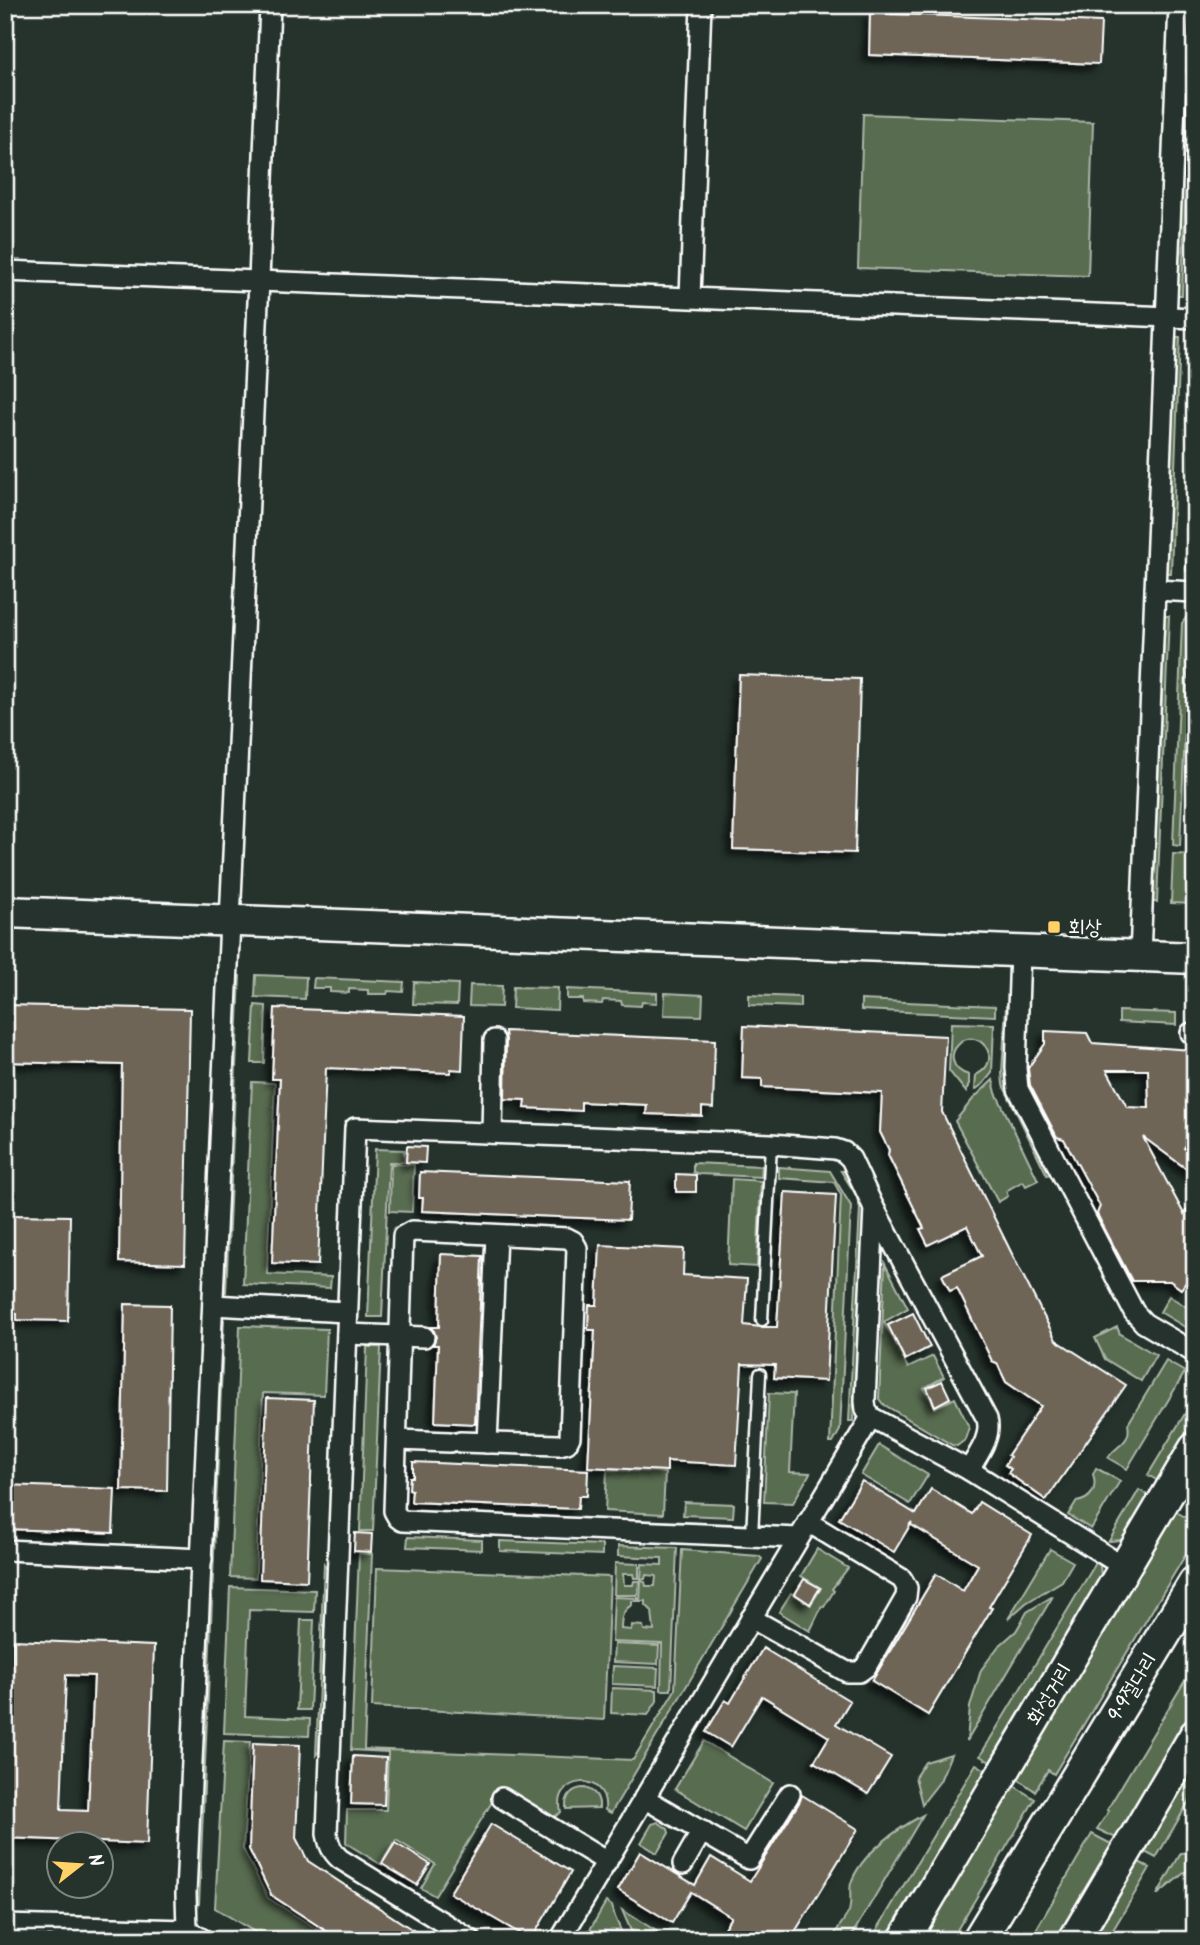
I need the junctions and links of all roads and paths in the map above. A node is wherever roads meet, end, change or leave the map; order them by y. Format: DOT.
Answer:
graph roads {
  1 [pos="270,5"];
  2 [pos="701,5"];
  3 [pos="1179,5"];
  4 [pos="1185,82"];
  5 [pos="5,271"];
  6 [pos="259,280"];
  7 [pos="690,297"];
  8 [pos="1167,316"];
  9 [pos="1195,318"];
  10 [pos="1156,590"];
  11 [pos="1195,592"];
  12 [pos="5,912"];
  13 [pos="230,922"];
  14 [pos="1020,952"];
  15 [pos="1140,957"];
  16 [pos="1195,958"];
  17 [pos="494,1041"];
  18 [pos="492,1133"];
  19 [pos="771,1143"];
  20 [pos="874,1208"];
  21 [pos="496,1235"];
  22 [pos="213,1305"];
  23 [pos="347,1312"];
  24 [pos="762,1320"];
  25 [pos="347,1334"];
  26 [pos="400,1336"];
  27 [pos="424,1337"];
  28 [pos="1195,1353"];
  29 [pos="760,1374"];
  30 [pos="871,1417"];
  31 [pos="397,1440"];
  32 [pos="487,1443"];
  33 [pos="1195,1448"];
  34 [pos="969,1470"];
  35 [pos="803,1530"];
  36 [pos="752,1536"];
  37 [pos="5,1550"];
  38 [pos="202,1559"];
  39 [pos="1124,1567"];
  40 [pos="1195,1583"];
  41 [pos="751,1618"];
  42 [pos="1195,1619"];
  43 [pos="1195,1735"];
  44 [pos="790,1794"];
  45 [pos="1077,1797"];
  46 [pos="502,1798"];
  47 [pos="645,1798"];
  48 [pos="702,1832"];
  49 [pos="607,1861"];
  50 [pos="683,1864"];
  51 [pos="5,1925"];
  52 [pos="190,1936"];
  53 [pos="471,1940"];
  54 [pos="560,1940"];
  55 [pos="904,1940"];
  56 [pos="979,1940"];
  57 [pos="1003,1940"];
  58 [pos="1073,1940"];
  1 -- 6 [label="street"];
  2 -- 7 [label="street"];
  3 -- 4 [label="street"];
  4 -- 8 [label="street"];
  5 -- 6 [label="street"];
  6 -- 7 [label="street"];
  6 -- 13 [label="street"];
  7 -- 8 [label="street"];
  8 -- 9 [label="street"];
  8 -- 10 [label="street"];
  10 -- 11 [label="street"];
  10 -- 15 [label="street"];
  12 -- 13 [label="main road"];
  13 -- 14 [label="main road"];
  13 -- 22 [label="street"];
  14 -- 15 [label="main road"];
  14 -- 28 [label="street"];
  15 -- 16 [label="main road"];
  17 -- 18 [label="street"];
  18 -- 19 [label="street"];
  18 -- 23 [label="street"];
  19 -- 20 [label="street"];
  19 -- 24 [label="lane"];
  20 -- 30 [label="street"];
  20 -- 34 [label="street"];
  21 -- 26 [label="street"];
  21 -- 32 [label="street"];
  21 -- 32 [label="street"];
  22 -- 23 [label="street"];
  22 -- 38 [label="street"];
  23 -- 25 [label="street"];
  25 -- 26 [label="street"];
  25 -- 53 [label="street"];
  26 -- 27 [label="street"];
  26 -- 31 [label="street"];
  29 -- 36 [label="lane"];
  30 -- 34 [label="street"];
  30 -- 35 [label="street"];
  31 -- 32 [label="street"];
  31 -- 36 [label="street"];
  33 -- 39 [label="main road, 화성거리"];
  34 -- 39 [label="street"];
  35 -- 36 [label="street"];
  35 -- 41 [label="street"];
  35 -- 41 [label="street"];
  37 -- 38 [label="street"];
  38 -- 52 [label="street"];
  39 -- 55 [label="main road, 화성거리"];
  40 -- 45 [label="highway, 9·9절다리"];
  41 -- 47 [label="street"];
  42 -- 45 [label="highway, 9·9절다리"];
  43 -- 58 [label="main road"];
  44 -- 48 [label="street"];
  45 -- 56 [label="highway"];
  45 -- 57 [label="highway"];
  46 -- 49 [label="street"];
  47 -- 48 [label="street"];
  47 -- 49 [label="street"];
  48 -- 50 [label="street"];
  49 -- 54 [label="street"];
  51 -- 52 [label="street"];
}
